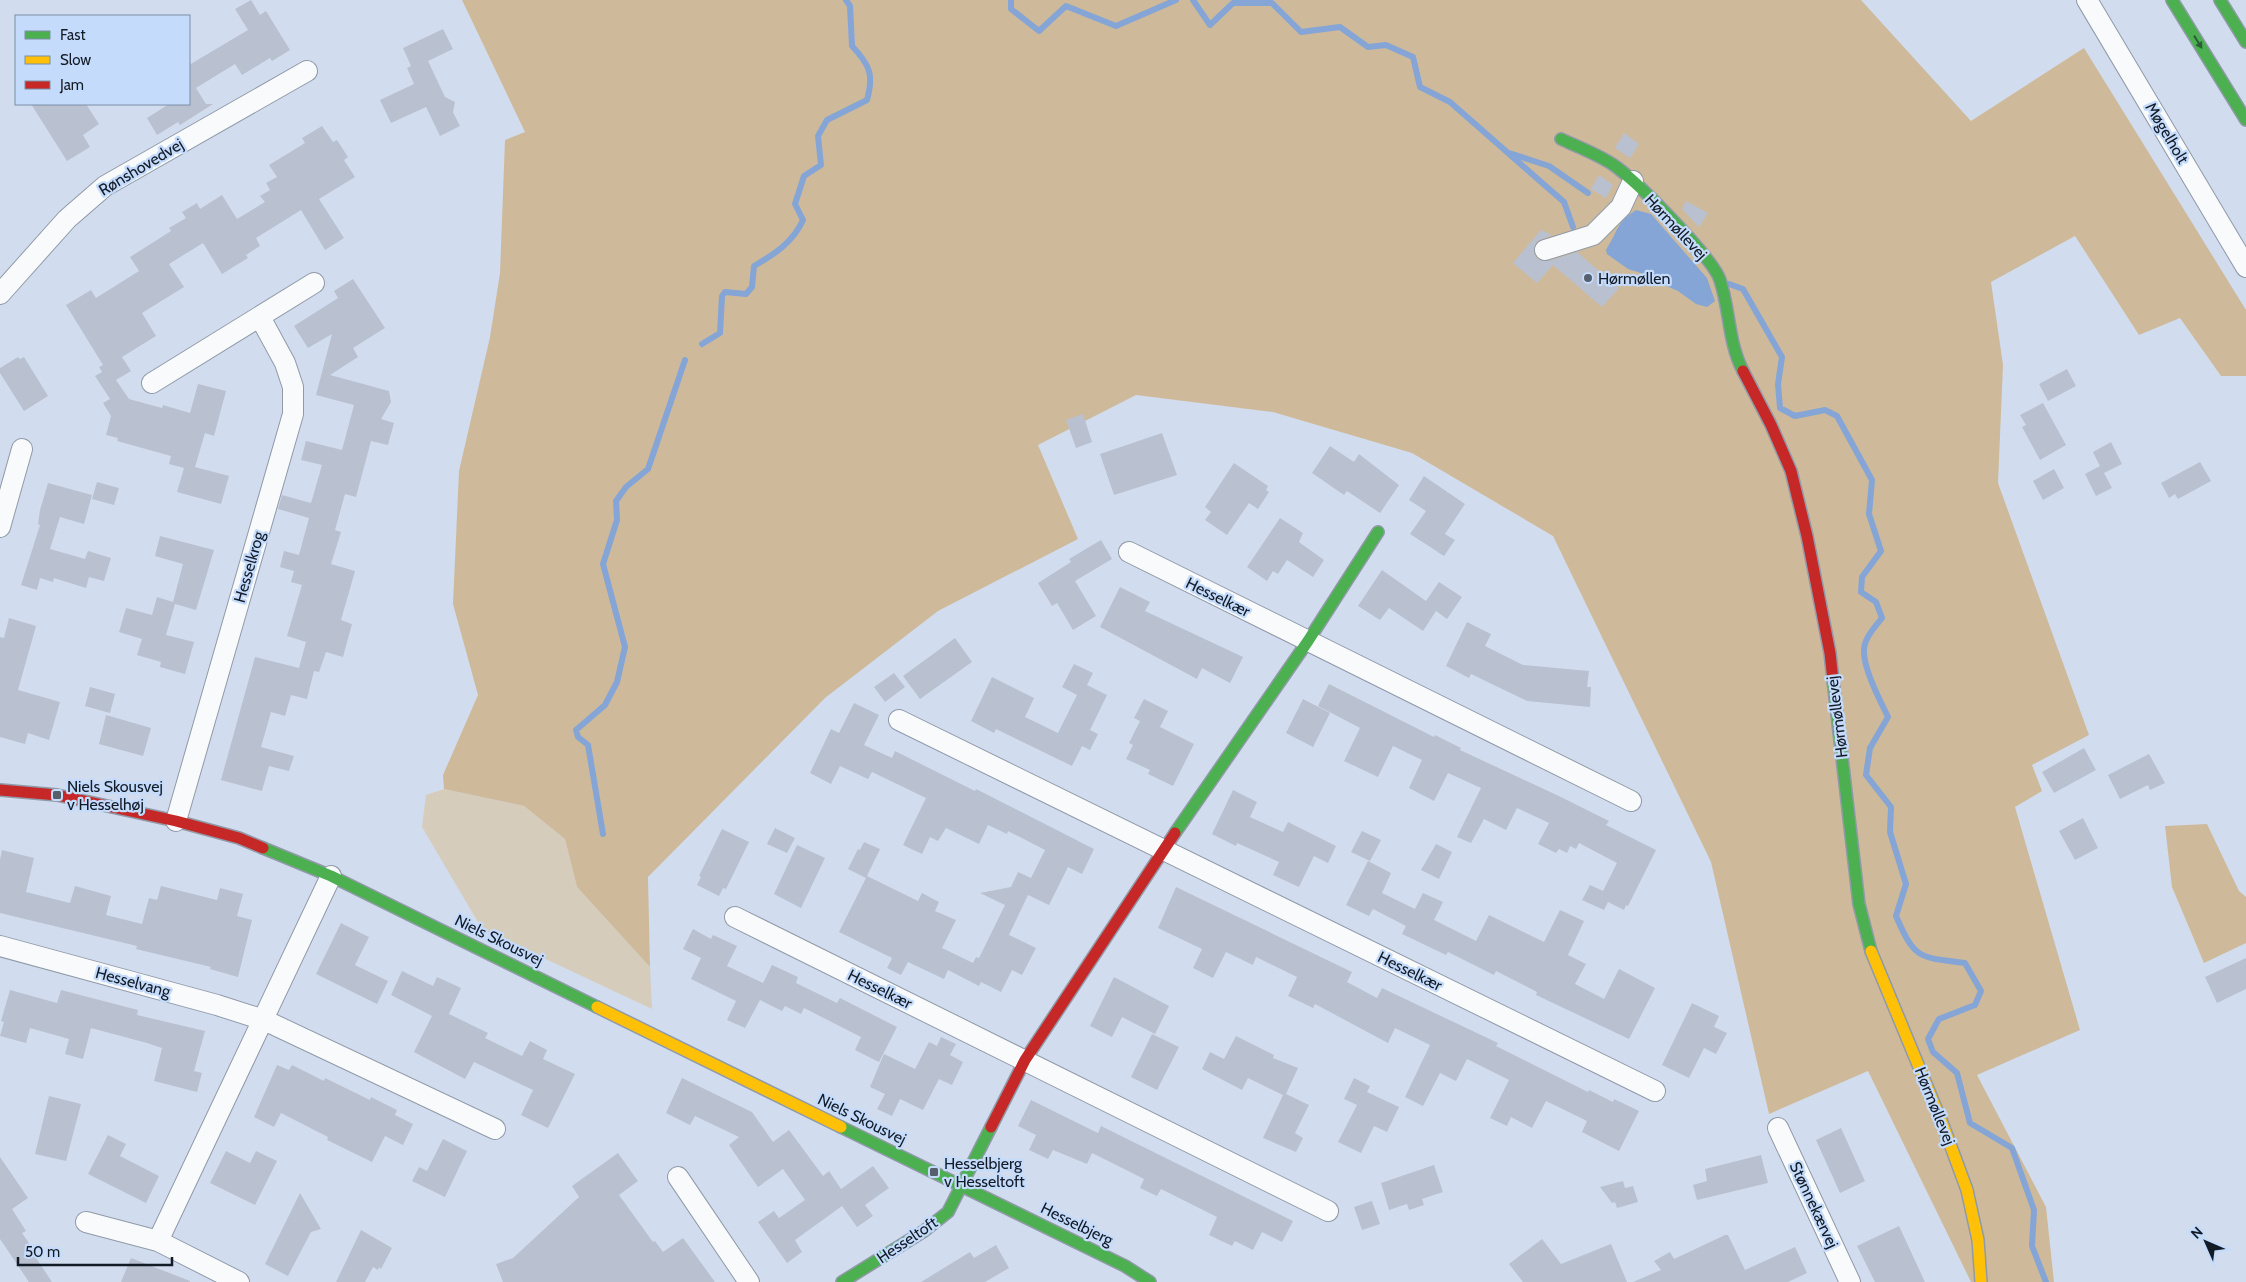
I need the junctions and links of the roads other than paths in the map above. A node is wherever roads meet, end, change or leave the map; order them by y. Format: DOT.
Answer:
graph roads {
  1 [pos="2087,0"];
  2 [pos="2172,0"];
  3 [pos="2220,0"];
  4 [pos="2246,42"];
  5 [pos="307,70"];
  6 [pos="2246,120"];
  7 [pos="1561,140"];
  8 [pos="1633,182"];
  9 [pos="1544,250"];
  10 [pos="2246,267"];
  11 [pos="314,284"];
  12 [pos="0,294"];
  13 [pos="260,317"];
  14 [pos="152,383"];
  15 [pos="22,449"];
  16 [pos="0,527"];
  17 [pos="1378,532"];
  18 [pos="1129,552"];
  19 [pos="1308,641"];
  20 [pos="899,720"];
  21 [pos="0,790"];
  22 [pos="1631,801"];
  23 [pos="176,821"];
  24 [pos="1164,850"];
  25 [pos="331,876"];
  26 [pos="735,917"];
  27 [pos="0,946"];
  28 [pos="264,1020"];
  29 [pos="1024,1060"];
  30 [pos="1655,1091"];
  31 [pos="1778,1128"];
  32 [pos="494,1129"];
  33 [pos="678,1177"];
  34 [pos="961,1186"];
  35 [pos="1328,1211"];
  36 [pos="86,1222"];
  37 [pos="158,1241"];
  38 [pos="239,1282"];
  39 [pos="750,1282"];
  40 [pos="842,1282"];
  41 [pos="1150,1282"];
  42 [pos="1850,1282"];
  43 [pos="1981,1282"];
  1 -- 10 [label="street, Møgelholt"];
  2 -- 6 [label="main road, one-way"];
  3 -- 4 [label="main road"];
  5 -- 12 [label="street, Rønshovedvej"];
  7 -- 8 [label="main road, Hørmøllevej"];
  8 -- 9 [label="street, Hørmøllevej"];
  8 -- 43 [label="main road, Hørmøllevej"];
  11 -- 13 [label="street"];
  13 -- 14 [label="street"];
  13 -- 23 [label="street, Hesselkrog"];
  15 -- 16 [label="street"];
  17 -- 19 [label="main road"];
  18 -- 19 [label="street, Hesselkær"];
  19 -- 22 [label="street, Hesselkær"];
  19 -- 24 [label="main road"];
  20 -- 24 [label="street, Hesselkær"];
  21 -- 23 [label="main road, Niels Skousvej"];
  23 -- 25 [label="main road, Niels Skousvej"];
  24 -- 29 [label="main road"];
  24 -- 30 [label="street, Hesselkær"];
  25 -- 28 [label="street"];
  25 -- 34 [label="main road, Niels Skousvej"];
  26 -- 29 [label="street, Hesselkær"];
  27 -- 28 [label="street, Hesselvang"];
  28 -- 32 [label="street, Hesselvang"];
  28 -- 37 [label="street"];
  29 -- 34 [label="main road"];
  29 -- 35 [label="street, Hesselkær"];
  31 -- 42 [label="street, Stønnekærvej"];
  33 -- 39 [label="street"];
  34 -- 40 [label="main road, Hesseltoft"];
  34 -- 41 [label="main road, Hesselbjerg"];
  36 -- 37 [label="street"];
  37 -- 38 [label="street"];
}
